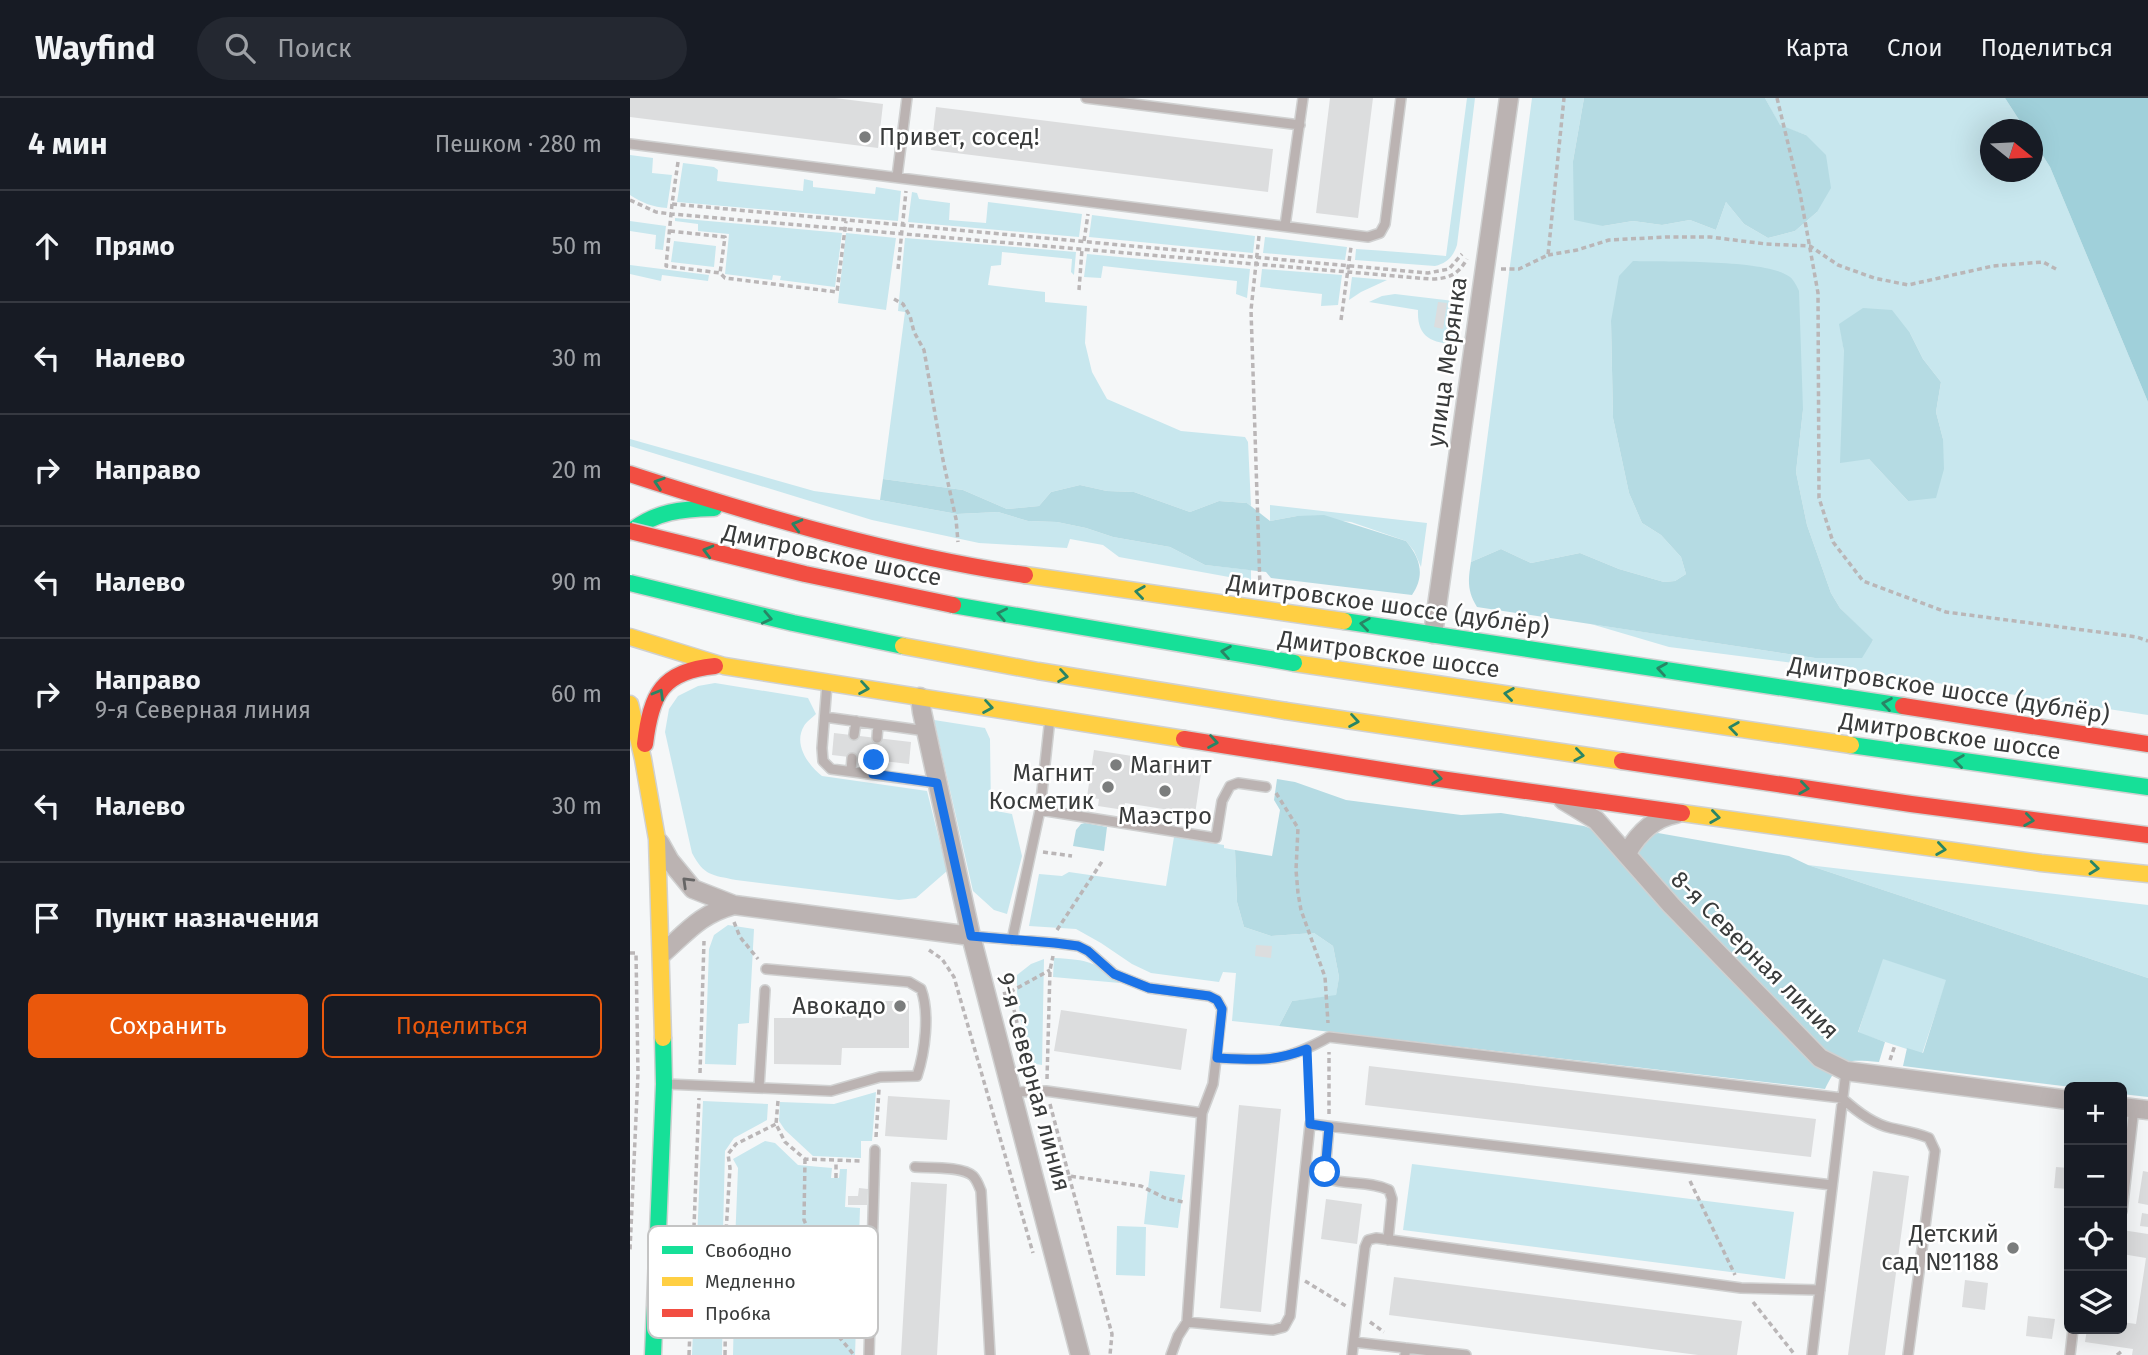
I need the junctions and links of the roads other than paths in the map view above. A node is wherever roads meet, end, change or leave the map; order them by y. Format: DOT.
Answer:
graph roads {
  1 [pos="907,98"];
  2 [pos="1086,98"];
  3 [pos="1303,98"];
  4 [pos="1401,98"];
  5 [pos="1509,98"];
  6 [pos="1300,125"];
  7 [pos="630,144"];
  8 [pos="897,177"];
  9 [pos="1285,226"];
  10 [pos="630,474"];
  11 [pos="734,508"];
  12 [pos="630,531"];
  13 [pos="630,583"];
  14 [pos="1433,634"];
  15 [pos="630,637"];
  16 [pos="724,666"];
  17 [pos="827,682"];
  18 [pos="920,697"];
  19 [pos="630,704"];
  20 [pos="825,717"];
  21 [pos="1050,717"];
  22 [pos="856,722"];
  23 [pos="878,724"];
  24 [pos="926,731"];
  25 [pos="854,735"];
  26 [pos="877,738"];
  27 [pos="2148,744"];
  28 [pos="852,758"];
  29 [pos="643,759"];
  30 [pos="874,760"];
  31 [pos="850,771"];
  32 [pos="873,774"];
  33 [pos="937,783"];
  34 [pos="1266,787"];
  35 [pos="2148,787"];
  36 [pos="1551,794"];
  37 [pos="1040,810"];
  38 [pos="1685,813"];
  39 [pos="2148,835"];
  40 [pos="657,839"];
  41 [pos="1627,853"];
  42 [pos="2148,874"];
  43 [pos="734,913"];
  44 [pos="971,936"];
  45 [pos="1013,940"];
  46 [pos="662,954"];
  47 [pos="766,969"];
  48 [pos="765,990"];
  49 [pos="1217,1058"];
  50 [pos="1846,1071"];
  51 [pos="664,1084"];
  52 [pos="759,1088"];
  53 [pos="1013,1092"];
  54 [pos="1842,1098"];
  55 [pos="2064,1099"];
  56 [pos="2135,1108"];
  57 [pos="1202,1113"];
  58 [pos="1329,1127"];
  59 [pos="874,1150"];
  60 [pos="915,1167"];
  61 [pos="1832,1185"];
  62 [pos="2122,1208"];
  63 [pos="658,1226"];
  64 [pos="872,1226"];
  65 [pos="1388,1240"];
  66 [pos="1820,1290"];
  67 [pos="1187,1322"];
  68 [pos="2072,1334"];
  69 [pos="1353,1342"];
  70 [pos="1405,1351"];
  71 [pos="990,1355"];
  72 [pos="1080,1355"];
  73 [pos="1171,1355"];
  74 [pos="1352,1355"];
  75 [pos="1466,1355"];
  76 [pos="1812,1355"];
  77 [pos="1908,1355"];
  78 [pos="2070,1355"];
  1 -- 8 [label="lane"];
  2 -- 6 [label="lane"];
  3 -- 6 [label="lane"];
  4 -- 9 [label="lane"];
  5 -- 14 [label="street, улица Мерянка"];
  6 -- 9 [label="lane"];
  7 -- 8 [label="lane"];
  8 -- 9 [label="lane"];
  11 -- 10 [label="main road, Дмитровское шоссе (дублёр), one-way"];
  11 -- 12 [label="main road"];
  14 -- 11 [label="main road, Дмитровское шоссе (дублёр), one-way"];
  35 -- 12 [label="main road, Дмитровское шоссе, one-way, bridge"];
  13 -- 39 [label="main road, one-way, bridge"];
  27 -- 14 [label="main road, Дмитровское шоссе (дублёр), one-way"];
  15 -- 16 [label="main road"];
  16 -- 17 [label="main road"];
  29 -- 16 [label="main road, one-way"];
  17 -- 18 [label="main road, one-way"];
  17 -- 20 [label="lane"];
  18 -- 21 [label="main road, one-way"];
  18 -- 24 [label="street, 9-я Северная линия"];
  19 -- 29 [label="main road"];
  20 -- 22 [label="lane"];
  20 -- 31 [label="lane"];
  21 -- 36 [label="main road, one-way"];
  21 -- 37 [label="lane"];
  22 -- 23 [label="lane"];
  22 -- 25 [label="lane"];
  23 -- 24 [label="lane"];
  23 -- 26 [label="lane"];
  24 -- 33 [label="street, 9-я Северная линия"];
  28 -- 31 [label="lane"];
  29 -- 40 [label="main road"];
  30 -- 32 [label="lane"];
  31 -- 32 [label="lane"];
  32 -- 33 [label="lane"];
  33 -- 44 [label="street, 9-я Северная линия"];
  34 -- 37 [label="lane"];
  36 -- 38 [label="main road"];
  36 -- 41 [label="street, 8-я Северная линия"];
  37 -- 45 [label="lane"];
  38 -- 41 [label="street"];
  38 -- 42 [label="main road, one-way"];
  43 -- 40 [label="street, one-way"];
  40 -- 46 [label="main road"];
  41 -- 50 [label="street, 8-я Северная линия"];
  43 -- 44 [label="street"];
  43 -- 46 [label="street"];
  44 -- 45 [label="lane"];
  44 -- 53 [label="street, 9-я Северная линия"];
  45 -- 49 [label="lane"];
  46 -- 51 [label="main road"];
  47 -- 52 [label="lane"];
  48 -- 52 [label="lane"];
  49 -- 54 [label="lane"];
  49 -- 57 [label="lane"];
  50 -- 54 [label="lane"];
  50 -- 55 [label="street, 8-я Северная линия"];
  51 -- 52 [label="lane"];
  51 -- 63 [label="main road"];
  53 -- 57 [label="lane"];
  53 -- 72 [label="street, 9-я Северная линия"];
  54 -- 61 [label="lane"];
  54 -- 77 [label="lane"];
  56 -- 62 [label="lane"];
  57 -- 67 [label="lane"];
  58 -- 61 [label="lane"];
  58 -- 65 [label="lane"];
  58 -- 67 [label="lane"];
  59 -- 64 [label="lane"];
  60 -- 71 [label="lane"];
  61 -- 66 [label="lane"];
  65 -- 66 [label="lane"];
  65 -- 69 [label="lane"];
  66 -- 76 [label="lane"];
  67 -- 73 [label="lane"];
  68 -- 78 [label="lane"];
  69 -- 70 [label="lane"];
  69 -- 74 [label="lane"];
  70 -- 75 [label="lane"];
}
